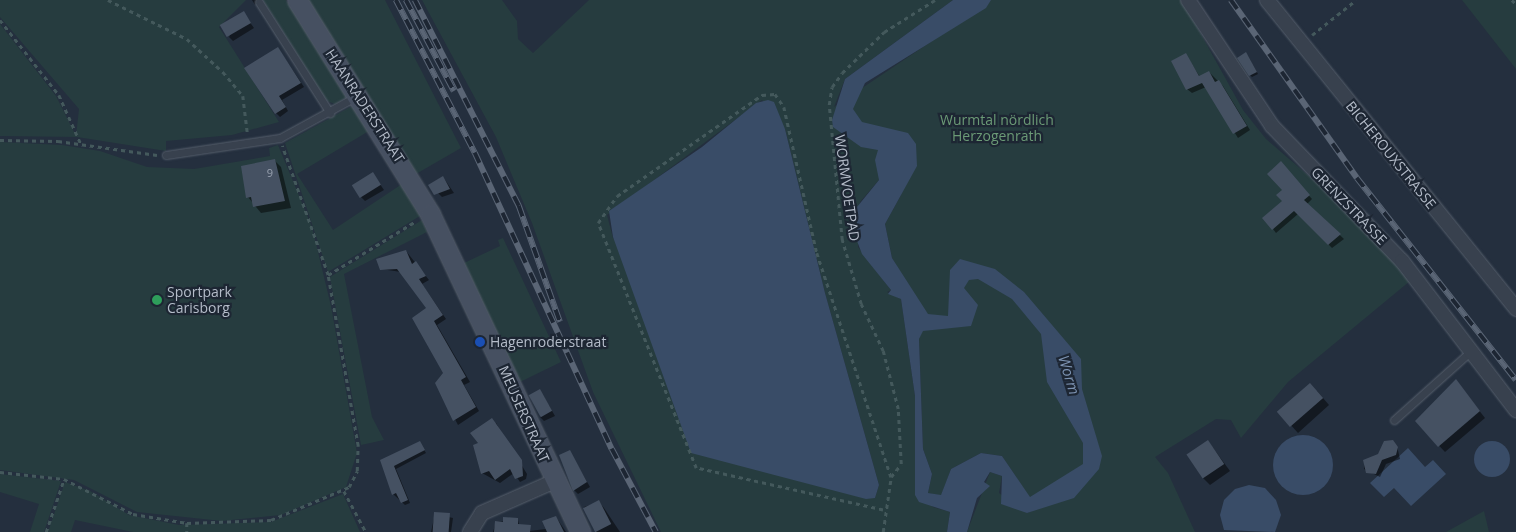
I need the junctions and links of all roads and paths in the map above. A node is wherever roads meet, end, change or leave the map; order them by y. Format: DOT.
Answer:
graph roads {
  1 [pos="108,0"];
  2 [pos="297,0"];
  3 [pos="935,0"];
  4 [pos="1188,0"];
  5 [pos="1266,0"];
  6 [pos="1356,0"];
  7 [pos="1512,0"];
  8 [pos="259,2"];
  9 [pos="1516,4"];
  10 [pos="0,20"];
  11 [pos="1303,42"];
  12 [pos="357,96"];
  13 [pos="330,113"];
  14 [pos="280,138"];
  15 [pos="0,140"];
  16 [pos="81,144"];
  17 [pos="248,146"];
  18 [pos="166,155"];
  19 [pos="430,214"];
  20 [pos="328,276"];
  21 [pos="1516,310"];
  22 [pos="1472,351"];
  23 [pos="1516,410"];
  24 [pos="1394,420"];
  25 [pos="0,472"];
  26 [pos="891,477"];
  27 [pos="64,479"];
  28 [pos="555,480"];
  29 [pos="344,491"];
  30 [pos="883,510"];
  31 [pos="187,523"];
  32 [pos="364,531"];
  33 [pos="46,532"];
  34 [pos="187,532"];
  35 [pos="470,532"];
  36 [pos="580,532"];
  37 [pos="883,532"];
  1 -- 17 [label="path"];
  2 -- 12 [label="street, HAANRADERSTRAAT"];
  3 -- 26 [label="path, WORMVOETPAD"];
  4 -- 22 [label="street, GRENZSTRASSE"];
  5 -- 11 [label="street, BICHEROUXSTRASSE"];
  6 -- 11 [label="path"];
  7 -- 9 [label="path"];
  8 -- 13 [label="lane"];
  10 -- 16 [label="path"];
  11 -- 21 [label="street, BICHEROUXSTRASSE"];
  12 -- 13 [label="lane"];
  12 -- 19 [label="street, HAANRADERSTRAAT"];
  13 -- 14 [label="lane"];
  14 -- 17 [label="lane"];
  14 -- 20 [label="path"];
  15 -- 16 [label="path"];
  16 -- 18 [label="path"];
  17 -- 18 [label="lane"];
  19 -- 20 [label="path"];
  19 -- 28 [label="street, MEUSERSTRAAT"];
  20 -- 29 [label="path"];
  22 -- 23 [label="street, GRENZSTRASSE"];
  22 -- 24 [label="lane"];
  25 -- 27 [label="path"];
  26 -- 30 [label="path, WORMVOETPAD"];
  26 -- 30 [label="path"];
  27 -- 31 [label="path"];
  27 -- 33 [label="path"];
  28 -- 35 [label="street"];
  28 -- 36 [label="street, MEUSERSTRAAT"];
  29 -- 31 [label="path"];
  29 -- 32 [label="path"];
  30 -- 37 [label="path, WORMVOETPAD"];
  31 -- 34 [label="path"];
}
